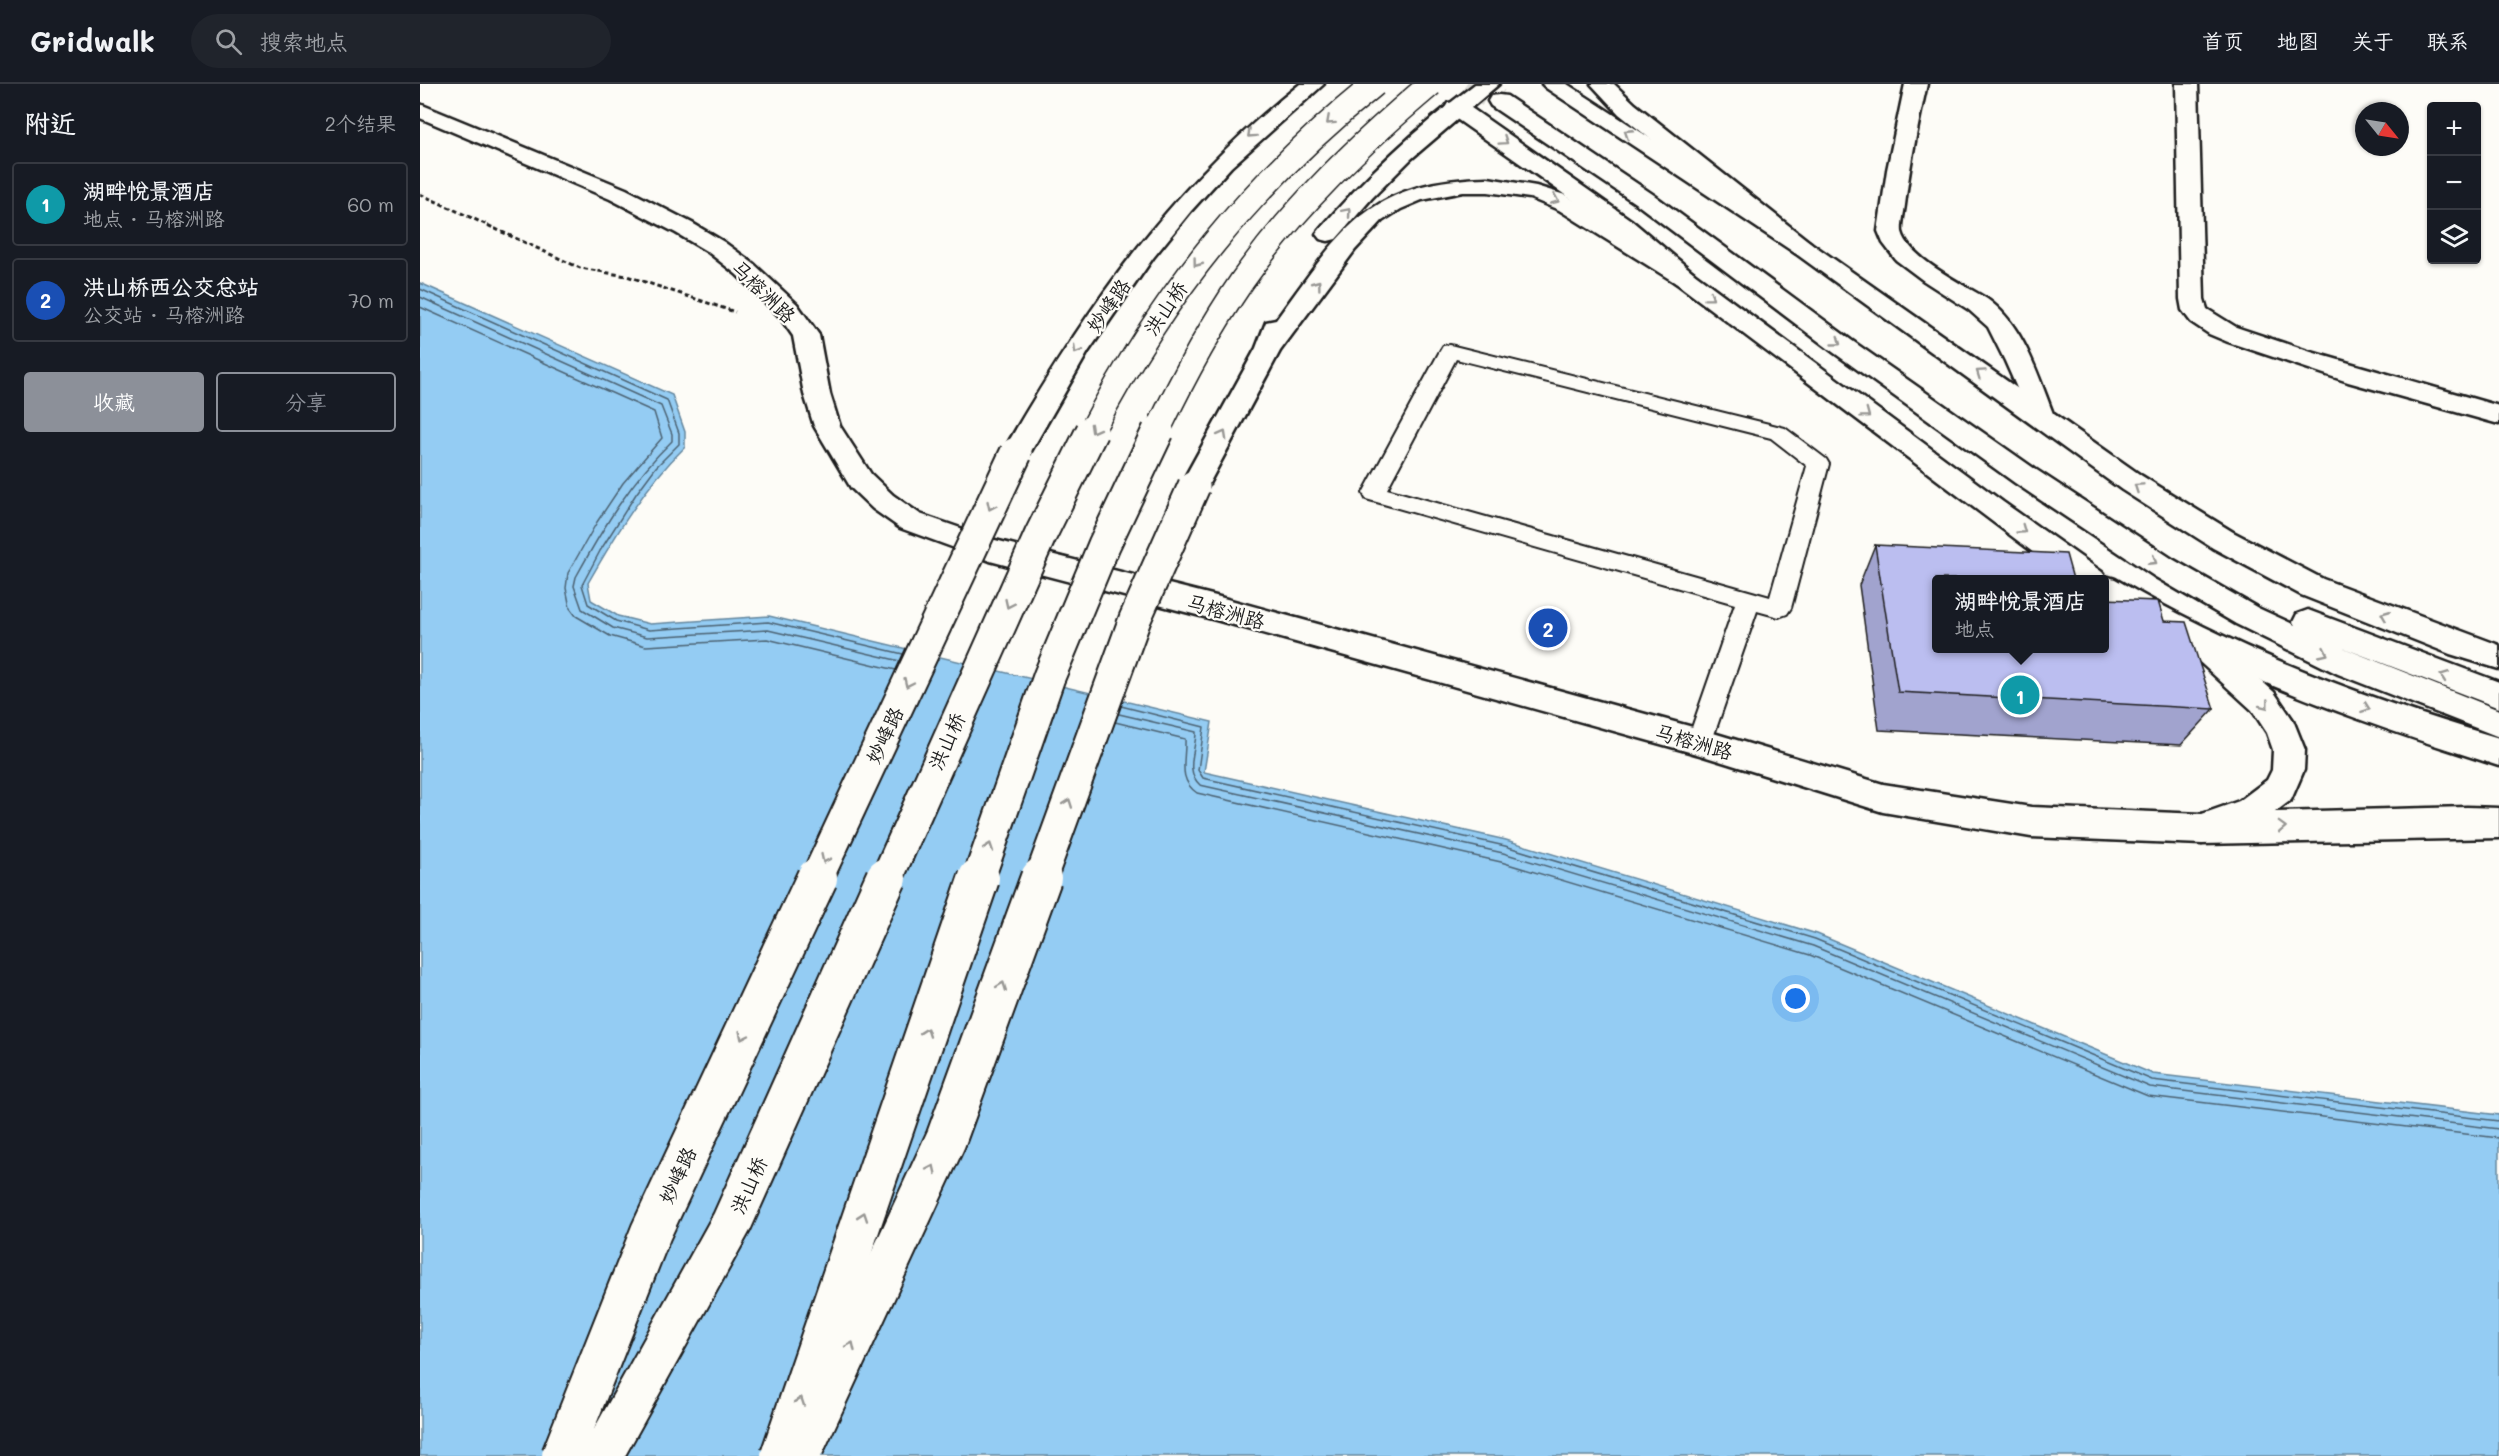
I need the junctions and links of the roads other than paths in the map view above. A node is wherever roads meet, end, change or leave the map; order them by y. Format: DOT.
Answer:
graph roads {
  1 [pos="1313,84"];
  2 [pos="1375,84"];
  3 [pos="1419,84"];
  4 [pos="1431,84"];
  5 [pos="1553,84"];
  6 [pos="1602,84"];
  7 [pos="1916,84"];
  8 [pos="2187,84"];
  9 [pos="1275,88"];
  10 [pos="1500,94"];
  11 [pos="1456,108"];
  12 [pos="420,110"];
  13 [pos="1274,113"];
  14 [pos="1803,248"];
  15 [pos="1685,278"];
  16 [pos="1269,348"];
  17 [pos="2499,415"];
  18 [pos="2041,416"];
  19 [pos="2086,575"];
  20 [pos="2109,590"];
  21 [pos="1749,599"];
  22 [pos="2191,636"];
  23 [pos="2499,657"];
  24 [pos="2499,695"];
  25 [pos="2499,724"];
  26 [pos="1700,742"];
  27 [pos="2499,752"];
  28 [pos="2499,823"];
  29 [pos="2202,829"];
  30 [pos="562,1456"];
  31 [pos="602,1456"];
  32 [pos="781,1456"];
  33 [pos="800,1456"];
  1 -- 13 [label="main road, 妙峰路"];
  2 -- 31 [label="main road, 洪山桥, one-way, bridge"];
  3 -- 11 [label="main road"];
  32 -- 4 [label="main road, one-way, bridge"];
  14 -- 5 [label="main road, one-way"];
  6 -- 14 [label="main road"];
  7 -- 18 [label="main road"];
  8 -- 17 [label="main road"];
  9 -- 13 [label="main road"];
  10 -- 11 [label="main road"];
  24 -- 10 [label="main road, one-way"];
  10 -- 25 [label="main road, one-way"];
  11 -- 15 [label="main road, one-way"];
  16 -- 11 [label="main road, one-way"];
  12 -- 26 [label="main road, 马榕洲路"];
  13 -- 30 [label="main road, 妙峰路, one-way, bridge"];
  18 -- 14 [label="main road, one-way"];
  16 -- 15 [label="main road, one-way"];
  15 -- 19 [label="main road, one-way"];
  33 -- 16 [label="main road, one-way, bridge"];
  23 -- 18 [label="main road, one-way"];
  20 -- 22 [label="main road"];
  21 -- 21 [label="lane"];
  21 -- 26 [label="lane"];
  22 -- 27 [label="main road, one-way"];
  22 -- 29 [label="main road, one-way"];
  26 -- 29 [label="main road, 马榕洲路"];
  29 -- 28 [label="main road, 马榕洲路, one-way"];
}
